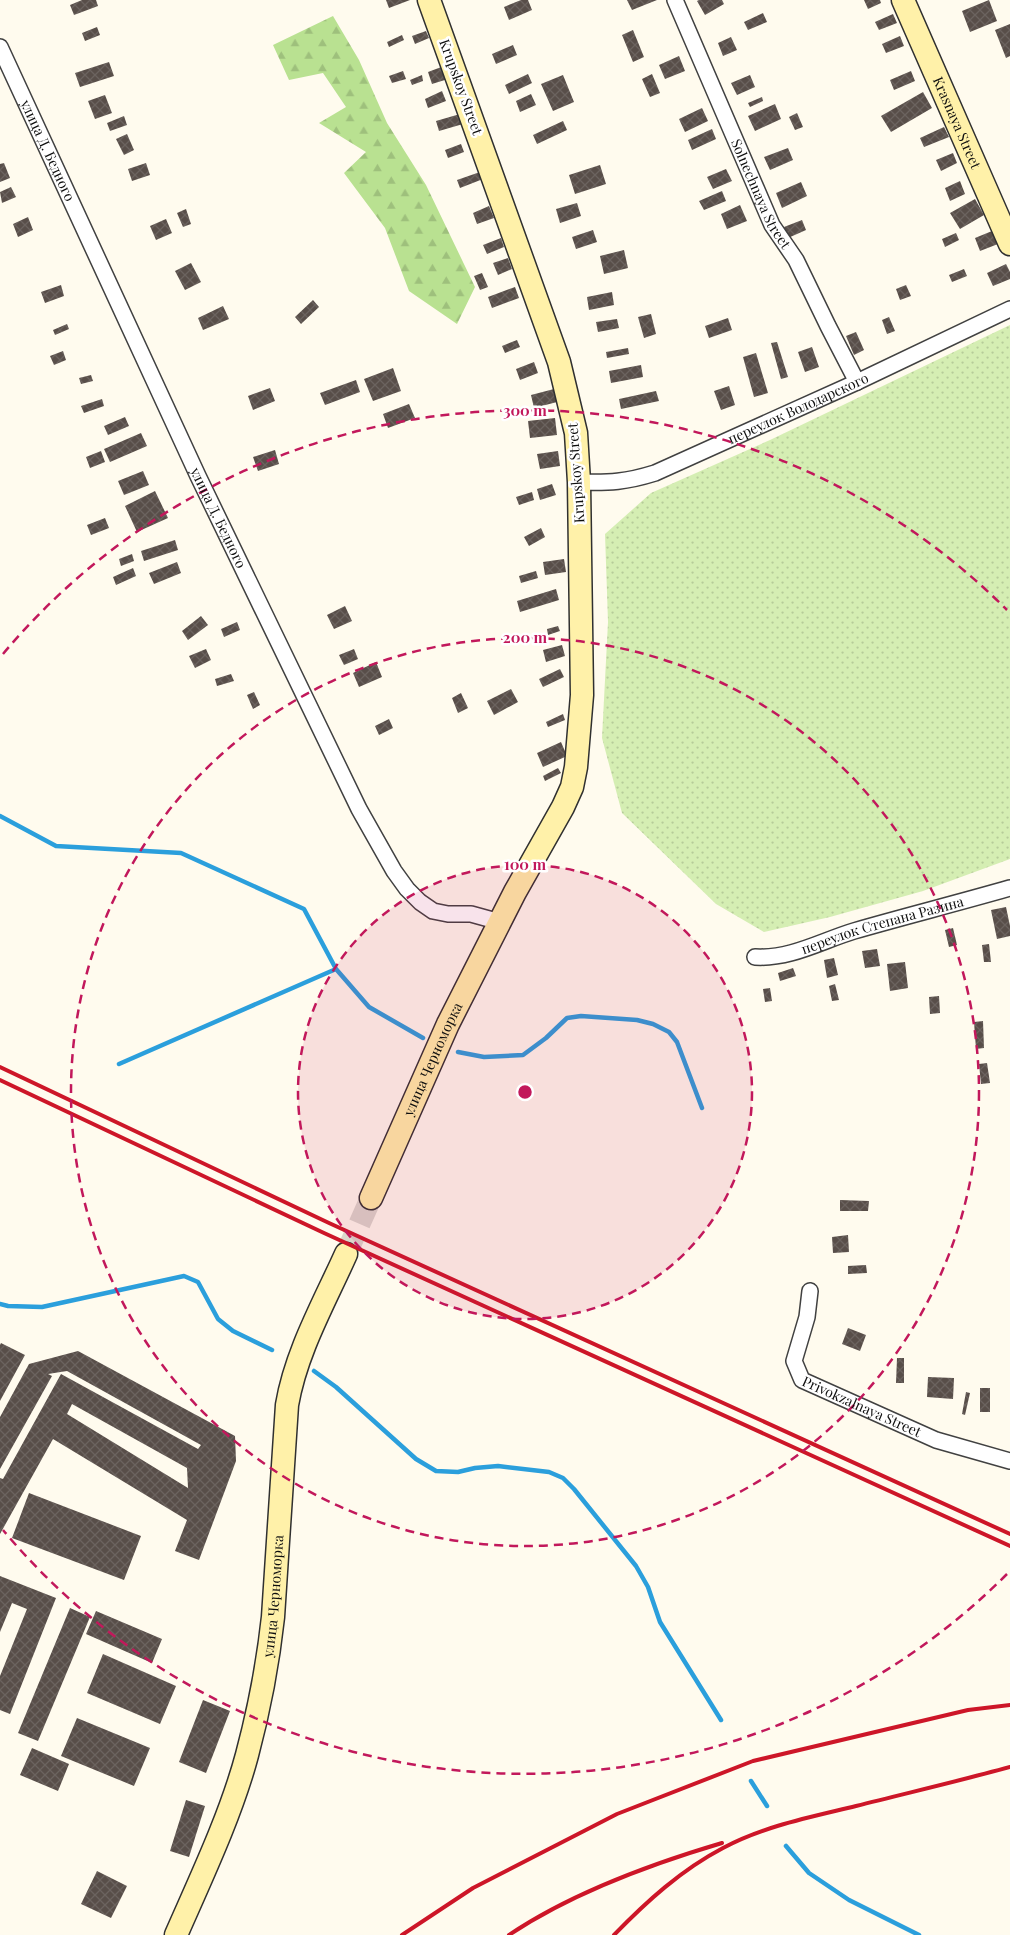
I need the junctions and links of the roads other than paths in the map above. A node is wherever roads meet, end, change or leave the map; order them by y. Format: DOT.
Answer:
graph roads {
  1 [pos="429,0"];
  2 [pos="674,0"];
  3 [pos="903,0"];
  4 [pos="0,47"];
  5 [pos="1010,244"];
  6 [pos="1010,308"];
  7 [pos="857,382"];
  8 [pos="579,482"];
  9 [pos="1010,888"];
  10 [pos="500,922"];
  11 [pos="755,958"];
  12 [pos="371,1198"];
  13 [pos="346,1254"];
  14 [pos="810,1291"];
  15 [pos="1010,1461"];
  16 [pos="176,1935"];
  1 -- 8 [label="street, Krupskoy Street"];
  2 -- 7 [label="street, Solnechnaya Street"];
  3 -- 5 [label="street, Krasnaya Street"];
  4 -- 10 [label="street, улица Д. Бедного"];
  6 -- 7 [label="street, переулок Володарского"];
  7 -- 8 [label="street, переулок Володарского"];
  8 -- 10 [label="street, Krupskoy Street"];
  9 -- 11 [label="street, переулок Степана Разина"];
  10 -- 12 [label="street, улица Черноморка"];
  13 -- 16 [label="street, улица Черноморка"];
  14 -- 15 [label="street, Privokzalnaya Street"];
}
